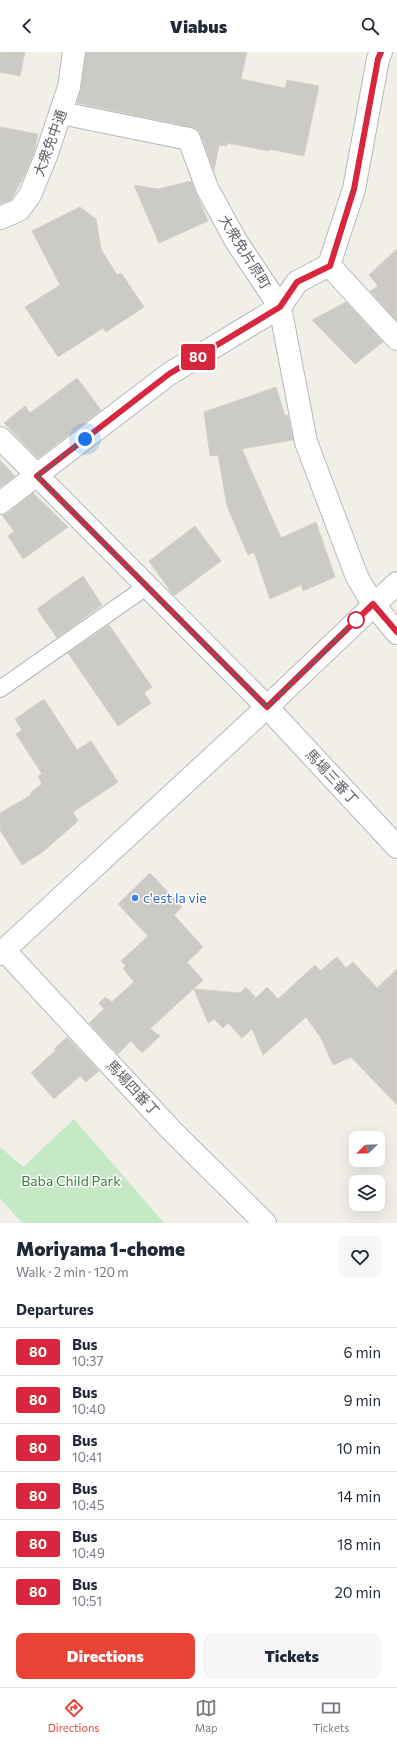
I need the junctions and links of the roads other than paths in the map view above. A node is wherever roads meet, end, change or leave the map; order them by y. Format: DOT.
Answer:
graph roads {
  1 [pos="74,52"];
  2 [pos="381,52"];
  3 [pos="61,112"];
  4 [pos="0,218"];
  5 [pos="330,266"];
  6 [pos="280,307"];
  7 [pos="397,339"];
  8 [pos="0,438"];
  9 [pos="37,476"];
  10 [pos="0,503"];
  11 [pos="397,583"];
  12 [pos="146,586"];
  13 [pos="373,604"];
  14 [pos="397,632"];
  15 [pos="0,689"];
  16 [pos="267,707"];
  17 [pos="397,847"];
  18 [pos="2,952"];
  19 [pos="265,1223"];
  1 -- 3 [label="street, 大衆免中通"];
  2 -- 5 [label="street"];
  3 -- 4 [label="street, 大衆免中通"];
  3 -- 6 [label="street, 大衆免片原町"];
  5 -- 6 [label="street"];
  5 -- 7 [label="street"];
  6 -- 9 [label="street"];
  6 -- 13 [label="street, 大衆免片原町"];
  8 -- 9 [label="street, 馬場三番丁"];
  9 -- 10 [label="street"];
  9 -- 12 [label="street, 馬場三番丁"];
  11 -- 13 [label="street"];
  12 -- 15 [label="lane"];
  12 -- 16 [label="street, 馬場三番丁"];
  13 -- 14 [label="street, 大衆免片原町"];
  13 -- 16 [label="street"];
  16 -- 17 [label="street, 馬場三番丁"];
  16 -- 18 [label="street"];
  18 -- 19 [label="street, 馬場四番丁"];
}
